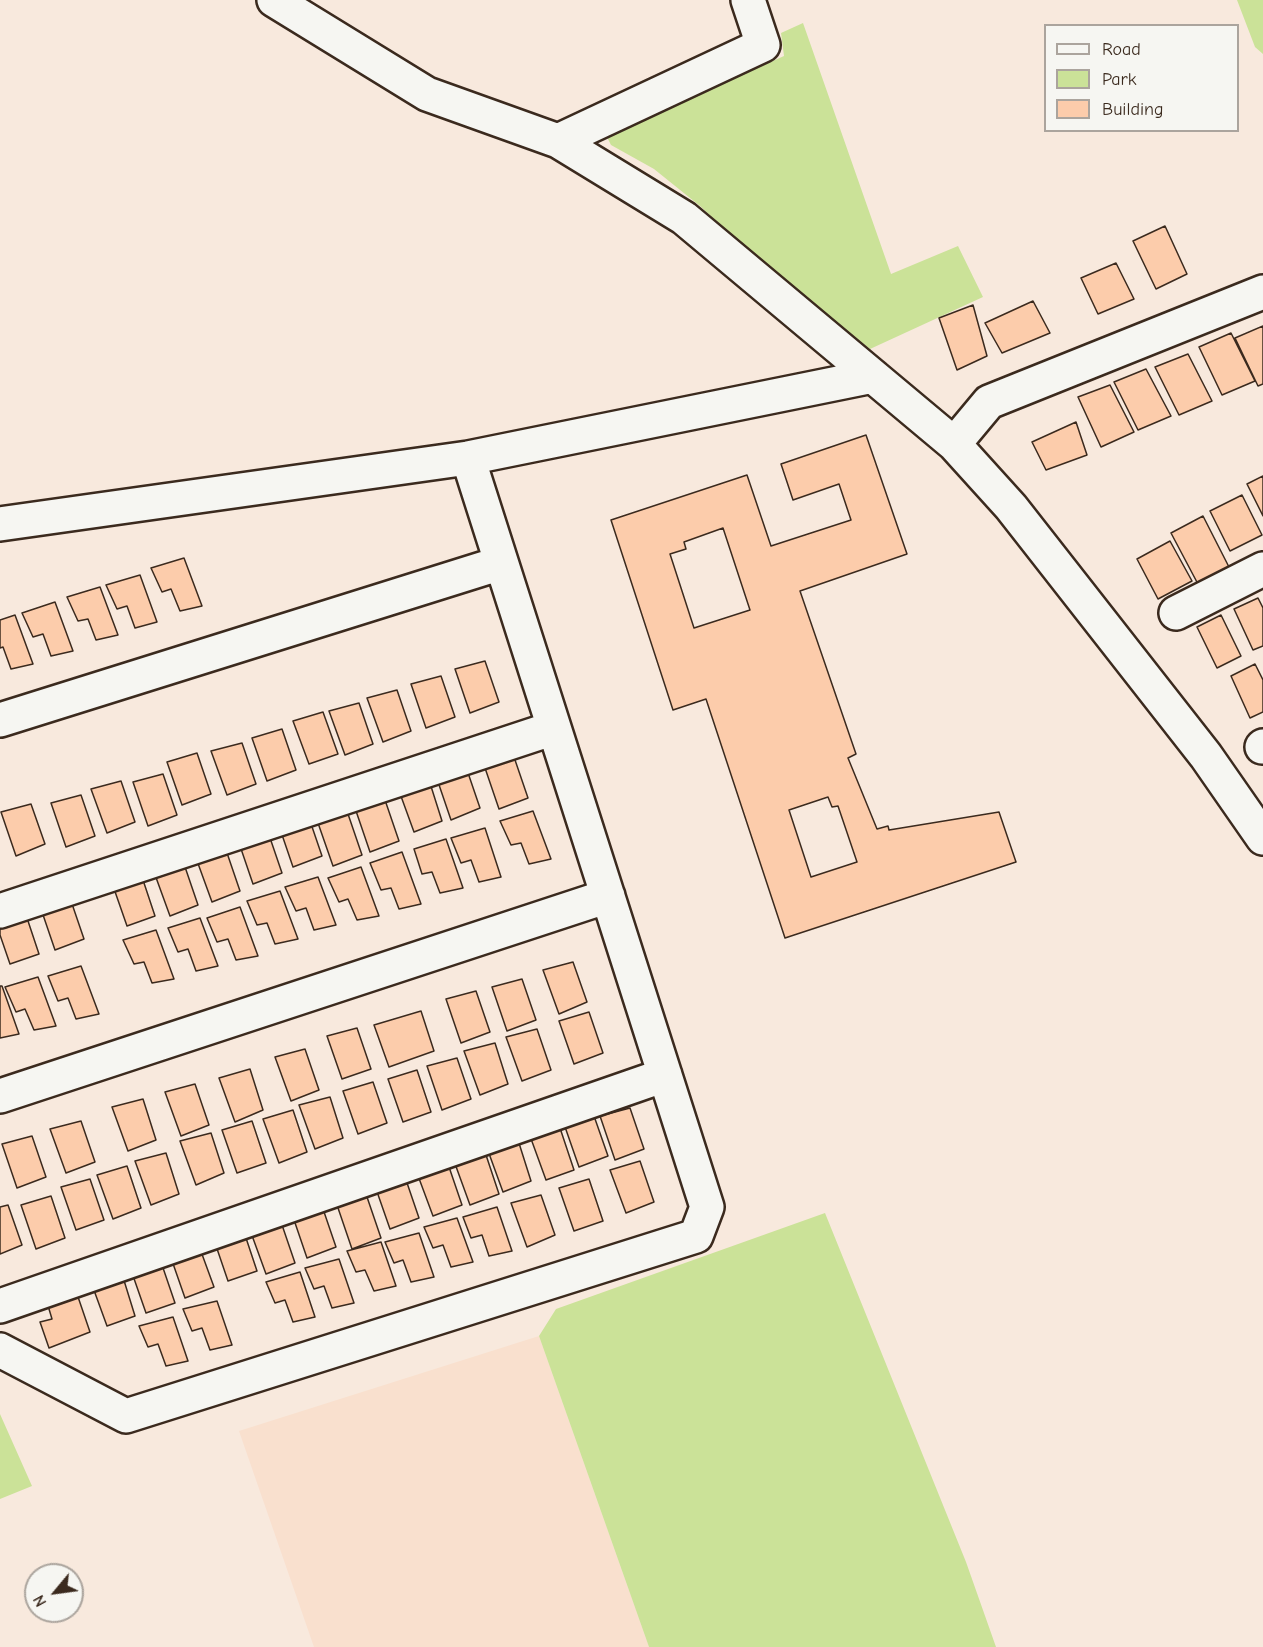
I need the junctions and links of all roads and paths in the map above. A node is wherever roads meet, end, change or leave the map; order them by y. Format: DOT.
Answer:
graph roads {
  1 [pos="274,0"];
  2 [pos="748,0"];
  3 [pos="558,141"];
  4 [pos="1263,292"];
  5 [pos="873,376"];
  6 [pos="954,444"];
  7 [pos="468,458"];
  8 [pos="0,524"];
  9 [pos="501,563"];
  10 [pos="1263,569"];
  11 [pos="1176,613"];
  12 [pos="0,720"];
  13 [pos="554,728"];
  14 [pos="1263,838"];
  15 [pos="608,896"];
  16 [pos="0,911"];
  17 [pos="664,1075"];
  18 [pos="0,1096"];
  19 [pos="0,1306"];
  20 [pos="0,1350"];
  1 -- 3 [label="street"];
  2 -- 3 [label="street"];
  3 -- 5 [label="street"];
  4 -- 6 [label="street"];
  5 -- 6 [label="street"];
  5 -- 7 [label="street"];
  6 -- 14 [label="street"];
  7 -- 8 [label="street"];
  7 -- 9 [label="street"];
  9 -- 12 [label="street"];
  9 -- 13 [label="street"];
  10 -- 11 [label="street"];
  13 -- 15 [label="street"];
  13 -- 16 [label="street"];
  15 -- 17 [label="street"];
  15 -- 18 [label="street"];
  17 -- 19 [label="street"];
  17 -- 20 [label="street"];
}
